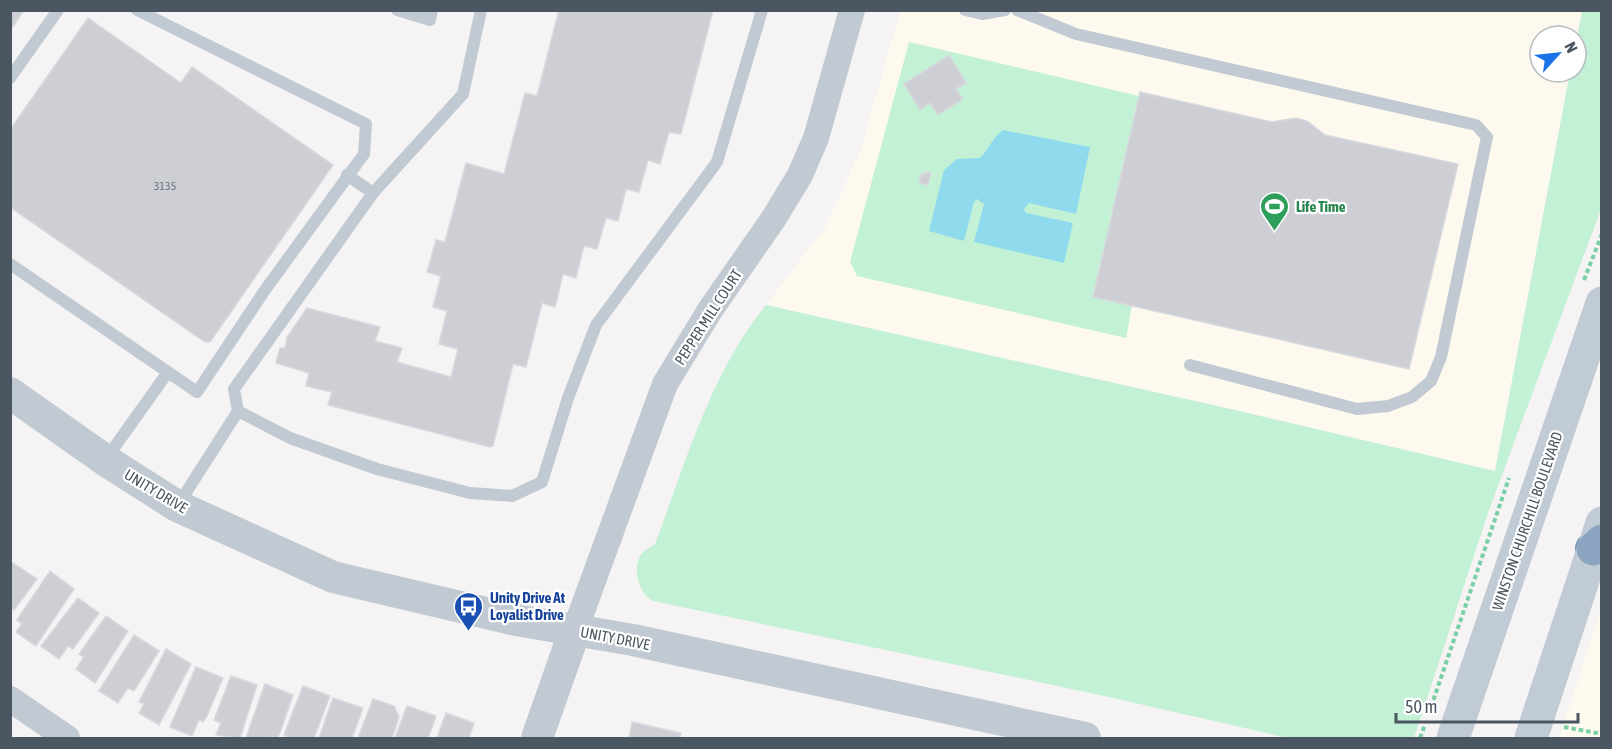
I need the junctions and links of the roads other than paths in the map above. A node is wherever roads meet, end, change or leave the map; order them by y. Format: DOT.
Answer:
graph roads {
  1 [pos="58,10"];
  2 [pos="137,10"];
  3 [pos="397,10"];
  4 [pos="432,10"];
  5 [pos="482,10"];
  6 [pos="762,10"];
  7 [pos="852,10"];
  8 [pos="965,10"];
  9 [pos="1005,10"];
  10 [pos="1017,10"];
  11 [pos="10,78"];
  12 [pos="347,175"];
  13 [pos="373,193"];
  14 [pos="10,264"];
  15 [pos="1602,303"];
  16 [pos="1190,365"];
  17 [pos="168,372"];
  18 [pos="10,393"];
  19 [pos="238,411"];
  20 [pos="105,460"];
  21 [pos="177,506"];
  22 [pos="1599,538"];
  23 [pos="575,630"];
  24 [pos="10,699"];
  25 [pos="1546,733"];
  26 [pos="68,738"];
  27 [pos="537,738"];
  28 [pos="1085,738"];
  29 [pos="1453,738"];
  1 -- 11 [label="lane"];
  2 -- 12 [label="lane"];
  3 -- 4 [label="lane"];
  5 -- 13 [label="lane"];
  6 -- 19 [label="lane"];
  7 -- 23 [label="street, PEPPER MILL COURT"];
  8 -- 9 [label="lane"];
  10 -- 16 [label="lane"];
  12 -- 13 [label="lane"];
  12 -- 17 [label="lane"];
  13 -- 19 [label="lane"];
  14 -- 17 [label="lane"];
  15 -- 29 [label="main road, WINSTON CHURCHILL BOULEVARD"];
  17 -- 20 [label="lane"];
  18 -- 20 [label="street, UNITY DRIVE"];
  19 -- 21 [label="lane"];
  20 -- 21 [label="street, UNITY DRIVE"];
  21 -- 23 [label="street, UNITY DRIVE"];
  22 -- 25 [label="main road"];
  23 -- 27 [label="street"];
  23 -- 28 [label="street, UNITY DRIVE"];
  24 -- 26 [label="street"];
}
